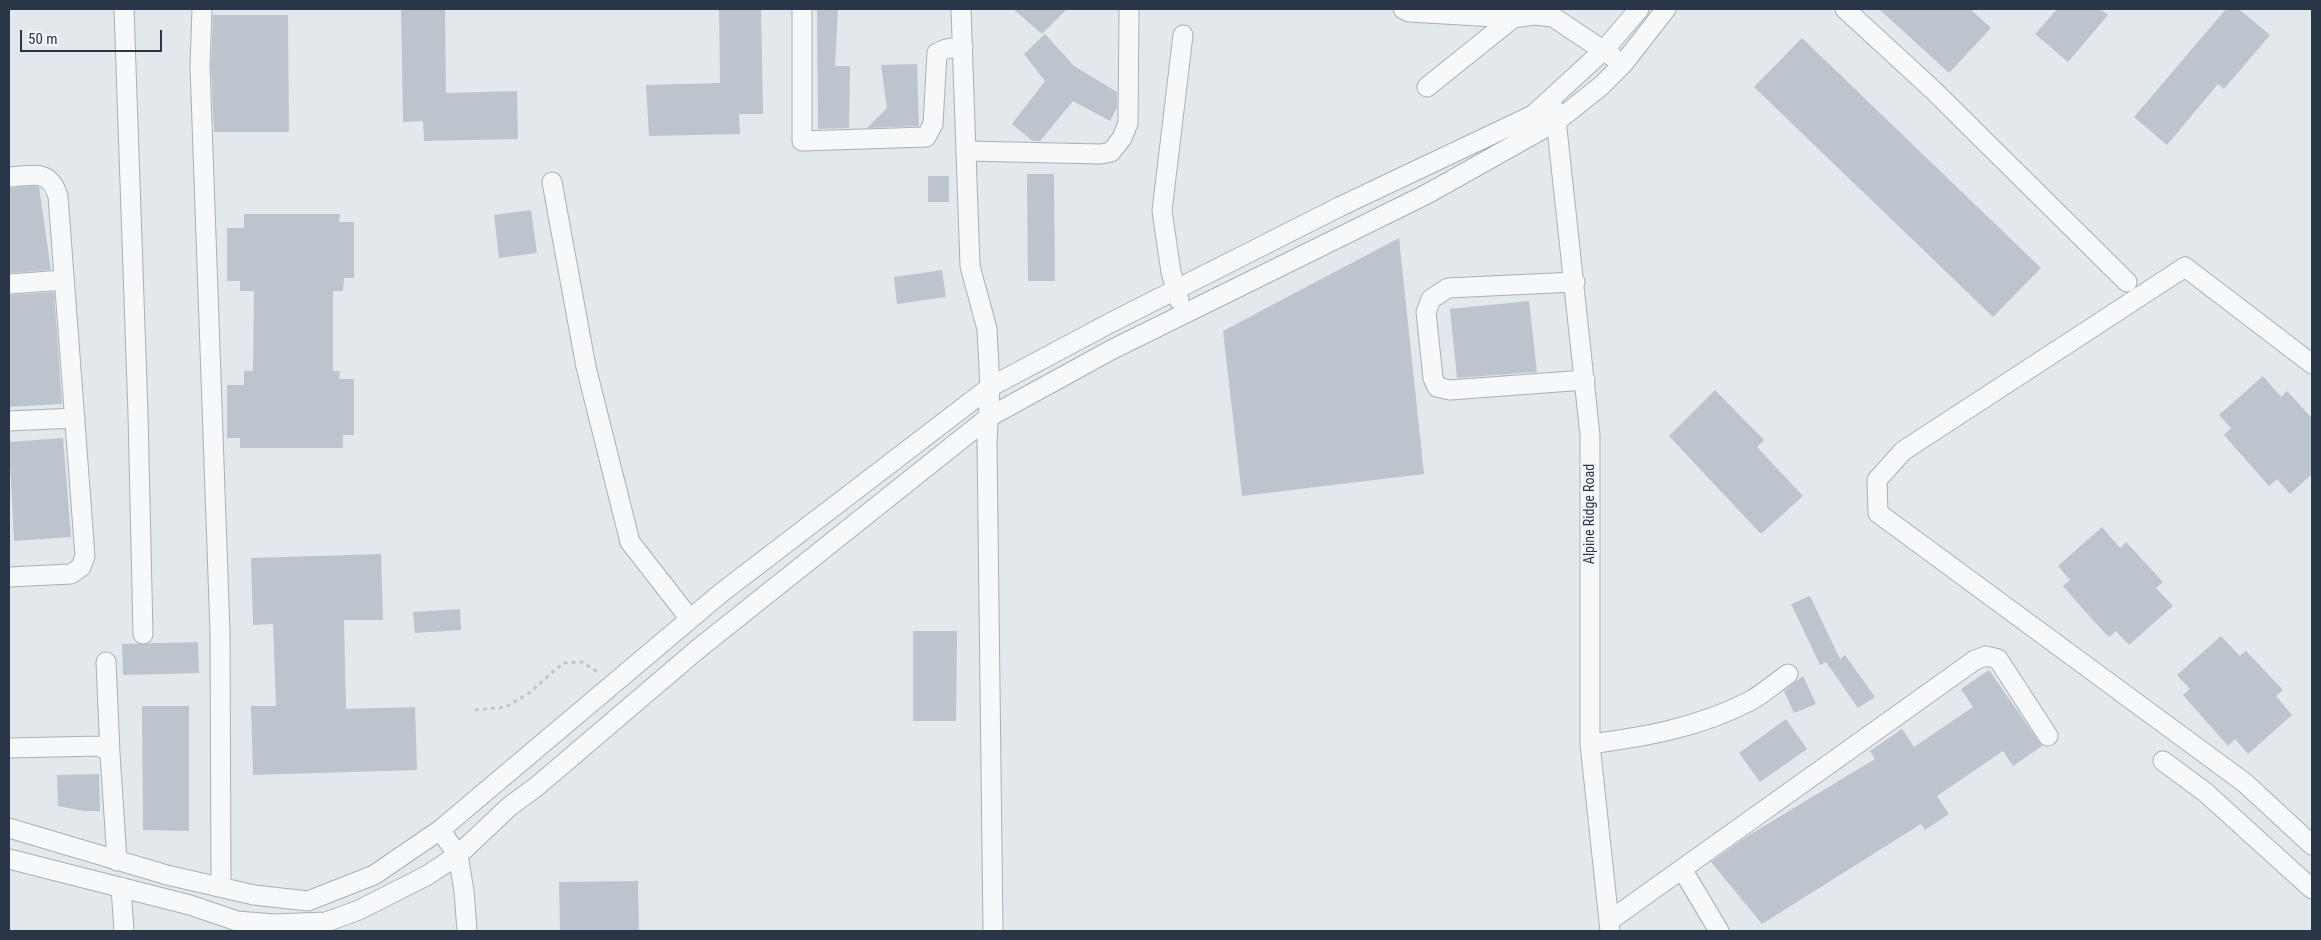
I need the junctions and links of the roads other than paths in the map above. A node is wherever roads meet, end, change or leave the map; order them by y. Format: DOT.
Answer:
graph roads {
  1 [pos="124,9"];
  2 [pos="202,9"];
  3 [pos="802,9"];
  4 [pos="962,9"];
  5 [pos="1129,9"];
  6 [pos="1403,9"];
  7 [pos="1639,9"];
  8 [pos="1666,9"];
  9 [pos="1845,9"];
  10 [pos="1513,13"];
  11 [pos="1553,13"];
  12 [pos="1183,35"];
  13 [pos="963,46"];
  14 [pos="1604,50"];
  15 [pos="1623,64"];
  16 [pos="1427,87"];
  17 [pos="1553,97"];
  18 [pos="1557,121"];
  19 [pos="966,151"];
  20 [pos="9,177"];
  21 [pos="552,182"];
  22 [pos="64,280"];
  23 [pos="1575,282"];
  24 [pos="2127,282"];
  25 [pos="9,284"];
  26 [pos="1175,290"];
  27 [pos="1183,314"];
  28 [pos="2312,364"];
  29 [pos="1585,380"];
  30 [pos="990,387"];
  31 [pos="989,417"];
  32 [pos="74,418"];
  33 [pos="9,421"];
  34 [pos="9,576"];
  35 [pos="690,619"];
  36 [pos="143,634"];
  37 [pos="106,662"];
  38 [pos="1788,674"];
  39 [pos="2048,736"];
  40 [pos="1590,744"];
  41 [pos="9,748"];
  42 [pos="110,754"];
  43 [pos="2163,761"];
  44 [pos="9,828"];
  45 [pos="440,830"];
  46 [pos="2312,844"];
  47 [pos="458,855"];
  48 [pos="9,859"];
  49 [pos="117,861"];
  50 [pos="1682,869"];
  51 [pos="122,887"];
  52 [pos="221,887"];
  53 [pos="2312,889"];
  54 [pos="234,926"];
  55 [pos="1609,926"];
  56 [pos="124,931"];
  57 [pos="467,931"];
  58 [pos="993,931"];
  59 [pos="1719,931"];
  1 -- 36 [label="street"];
  2 -- 52 [label="street"];
  3 -- 13 [label="street"];
  4 -- 13 [label="street"];
  5 -- 19 [label="street"];
  6 -- 10 [label="street"];
  7 -- 14 [label="street"];
  8 -- 15 [label="street"];
  9 -- 24 [label="street"];
  10 -- 11 [label="street"];
  10 -- 16 [label="street"];
  11 -- 14 [label="street"];
  12 -- 26 [label="street"];
  13 -- 19 [label="street"];
  14 -- 15 [label="street"];
  14 -- 17 [label="street"];
  15 -- 18 [label="street"];
  17 -- 18 [label="street, Alpine Ridge Road"];
  17 -- 26 [label="street"];
  18 -- 23 [label="street, Alpine Ridge Road"];
  18 -- 27 [label="street"];
  19 -- 30 [label="street"];
  20 -- 22 [label="street"];
  21 -- 35 [label="street"];
  22 -- 25 [label="street"];
  22 -- 32 [label="street"];
  23 -- 29 [label="street, Alpine Ridge Road"];
  23 -- 29 [label="street"];
  26 -- 27 [label="street"];
  26 -- 30 [label="street"];
  27 -- 31 [label="street"];
  28 -- 46 [label="street"];
  29 -- 40 [label="street, Alpine Ridge Road"];
  30 -- 31 [label="street"];
  30 -- 35 [label="street"];
  31 -- 47 [label="street"];
  31 -- 58 [label="street"];
  32 -- 33 [label="street"];
  32 -- 34 [label="street"];
  35 -- 45 [label="street"];
  37 -- 42 [label="street"];
  38 -- 40 [label="street"];
  39 -- 50 [label="street"];
  40 -- 55 [label="street, Alpine Ridge Road"];
  41 -- 42 [label="street"];
  42 -- 49 [label="street"];
  43 -- 53 [label="street"];
  44 -- 49 [label="street"];
  45 -- 47 [label="street"];
  45 -- 52 [label="street"];
  47 -- 54 [label="street"];
  47 -- 57 [label="street"];
  48 -- 51 [label="street"];
  49 -- 52 [label="street"];
  50 -- 55 [label="street"];
  50 -- 59 [label="street"];
  51 -- 54 [label="street"];
  51 -- 56 [label="street"];
}
